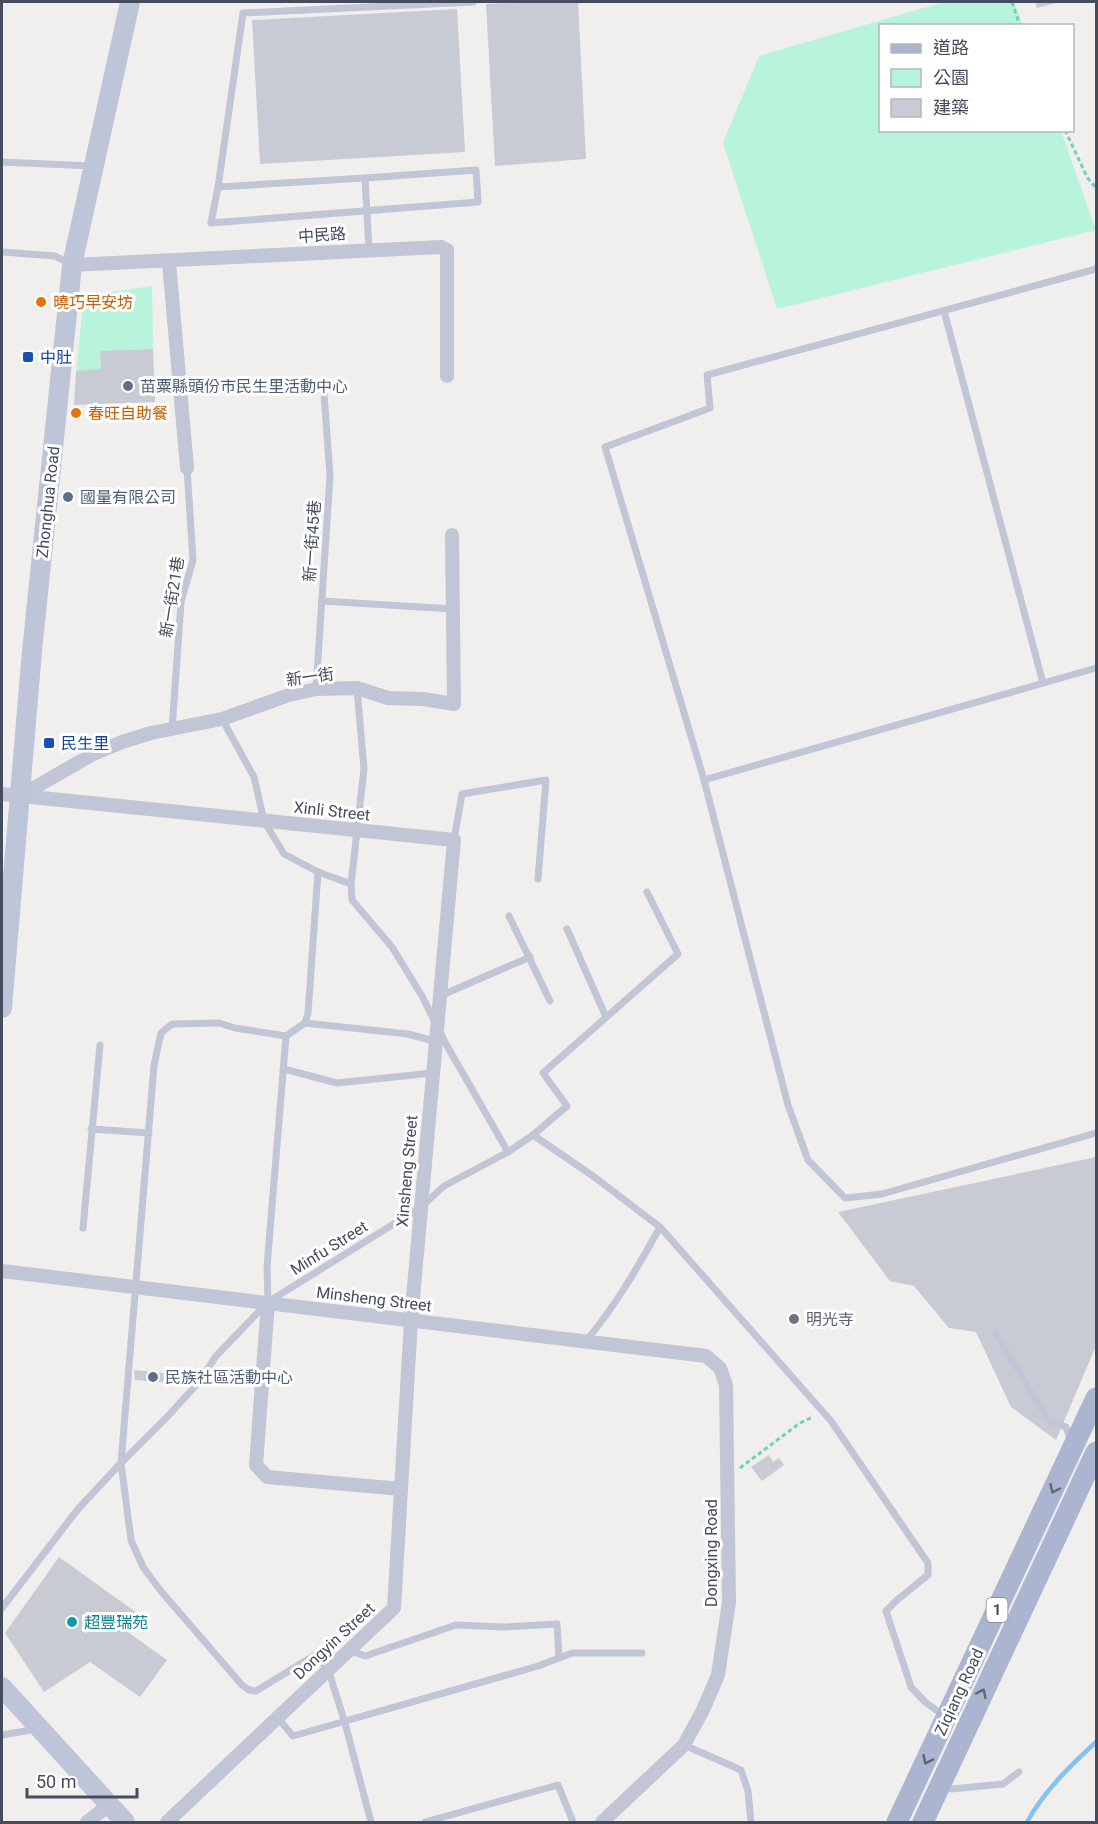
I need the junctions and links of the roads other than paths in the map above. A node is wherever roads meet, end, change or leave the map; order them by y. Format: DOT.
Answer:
graph roads {
  1 [pos="130,2"];
  2 [pos="473,2"];
  3 [pos="2,162"];
  4 [pos="95,167"];
  5 [pos="365,178"];
  6 [pos="218,187"];
  7 [pos="367,211"];
  8 [pos="369,249"];
  9 [pos="2,252"];
  10 [pos="169,262"];
  11 [pos="72,265"];
  12 [pos="1096,269"];
  13 [pos="944,311"];
  14 [pos="447,376"];
  15 [pos="324,394"];
  16 [pos="187,468"];
  17 [pos="452,535"];
  18 [pos="322,601"];
  19 [pos="453,609"];
  20 [pos="1096,668"];
  21 [pos="1043,683"];
  22 [pos="357,688"];
  23 [pos="316,689"];
  24 [pos="222,719"];
  25 [pos="172,730"];
  26 [pos="704,780"];
  27 [pos="11,795"];
  28 [pos="264,821"];
  29 [pos="357,830"];
  30 [pos="454,840"];
  31 [pos="318,872"];
  32 [pos="538,879"];
  33 [pos="351,884"];
  34 [pos="647,892"];
  35 [pos="509,916"];
  36 [pos="567,929"];
  37 [pos="530,957"];
  38 [pos="440,996"];
  39 [pos="550,1001"];
  40 [pos="2,1008"];
  41 [pos="606,1017"];
  42 [pos="305,1023"];
  43 [pos="437,1026"];
  44 [pos="286,1036"];
  45 [pos="441,1043"];
  46 [pos="100,1045"];
  47 [pos="284,1070"];
  48 [pos="432,1073"];
  49 [pos="91,1129"];
  50 [pos="149,1133"];
  51 [pos="1096,1133"];
  52 [pos="533,1135"];
  53 [pos="508,1152"];
  54 [pos="421,1207"];
  55 [pos="660,1227"];
  56 [pos="83,1228"];
  57 [pos="2,1271"];
  58 [pos="137,1288"];
  59 [pos="268,1302"];
  60 [pos="411,1320"];
  61 [pos="995,1332"];
  62 [pos="586,1341"];
  63 [pos="726,1385"];
  64 [pos="1096,1398"];
  65 [pos="1073,1447"];
  66 [pos="1096,1454"];
  67 [pos="121,1463"];
  68 [pos="401,1489"];
  69 [pos="2,1608"];
  70 [pos="349,1650"];
  71 [pos="642,1653"];
  72 [pos="559,1656"];
  73 [pos="327,1669"];
  74 [pos="2,1687"];
  75 [pos="277,1717"];
  76 [pos="946,1718"];
  77 [pos="345,1723"];
  78 [pos="966,1728"];
  79 [pos="38,1729"];
  80 [pos="2,1735"];
  81 [pos="684,1745"];
  82 [pos="1019,1772"];
  83 [pos="940,1784"];
  84 [pos="108,1806"];
  85 [pos="928,1819"];
  86 [pos="87,1822"];
  87 [pos="125,1822"];
  88 [pos="167,1822"];
  89 [pos="370,1822"];
  90 [pos="425,1822"];
  91 [pos="573,1822"];
  92 [pos="603,1822"];
  93 [pos="751,1822"];
  94 [pos="897,1822"];
  1 -- 4 [label="street, Zhonghua Road"];
  2 -- 6 [label="lane"];
  3 -- 4 [label="lane"];
  4 -- 11 [label="street, Zhonghua Road"];
  5 -- 6 [label="lane"];
  5 -- 7 [label="lane"];
  5 -- 7 [label="lane"];
  6 -- 7 [label="lane"];
  7 -- 8 [label="lane"];
  8 -- 10 [label="street, 中民路"];
  8 -- 14 [label="street, 中民路"];
  9 -- 11 [label="lane"];
  10 -- 11 [label="street, 中民路"];
  10 -- 16 [label="street"];
  11 -- 27 [label="street, Zhonghua Road"];
  12 -- 13 [label="lane"];
  13 -- 21 [label="lane"];
  13 -- 26 [label="lane"];
  15 -- 18 [label="lane, 新一街45巷"];
  16 -- 25 [label="lane, 新一街21巷"];
  17 -- 19 [label="street, 新一街"];
  18 -- 19 [label="lane"];
  18 -- 23 [label="lane, 新一街45巷"];
  19 -- 22 [label="street, 新一街"];
  20 -- 21 [label="lane"];
  21 -- 26 [label="lane"];
  22 -- 23 [label="street, 新一街"];
  22 -- 29 [label="lane"];
  23 -- 24 [label="street, 新一街"];
  24 -- 25 [label="street, 新一街"];
  24 -- 28 [label="lane"];
  25 -- 27 [label="street, 新一街"];
  26 -- 51 [label="lane"];
  27 -- 28 [label="street, Xinli Street"];
  27 -- 40 [label="street, Zhonghua Road"];
  28 -- 29 [label="street, Xinli Street"];
  28 -- 31 [label="lane"];
  29 -- 30 [label="street, Xinli Street"];
  29 -- 33 [label="lane"];
  30 -- 32 [label="lane"];
  30 -- 38 [label="street"];
  31 -- 33 [label="lane"];
  31 -- 42 [label="lane"];
  33 -- 43 [label="lane"];
  34 -- 41 [label="lane"];
  35 -- 37 [label="lane"];
  36 -- 41 [label="lane"];
  37 -- 38 [label="lane"];
  37 -- 39 [label="lane"];
  38 -- 43 [label="street"];
  41 -- 52 [label="lane, Minfu Street"];
  42 -- 44 [label="lane"];
  42 -- 45 [label="lane"];
  43 -- 45 [label="street, Xinsheng Street"];
  44 -- 47 [label="lane"];
  44 -- 50 [label="lane"];
  45 -- 48 [label="street, Xinsheng Street"];
  45 -- 53 [label="lane"];
  46 -- 49 [label="lane"];
  47 -- 48 [label="lane"];
  47 -- 59 [label="lane"];
  48 -- 54 [label="street, Xinsheng Street"];
  49 -- 50 [label="lane"];
  49 -- 56 [label="lane"];
  50 -- 58 [label="lane"];
  52 -- 53 [label="lane, Minfu Street"];
  52 -- 55 [label="lane"];
  53 -- 54 [label="lane, Minfu Street"];
  54 -- 59 [label="lane, Minfu Street"];
  54 -- 60 [label="street, Xinsheng Street"];
  55 -- 62 [label="lane"];
  55 -- 76 [label="lane"];
  57 -- 58 [label="street, Minsheng Street"];
  58 -- 59 [label="street, Minsheng Street"];
  58 -- 67 [label="lane"];
  59 -- 60 [label="street, Minsheng Street"];
  59 -- 67 [label="lane, Minfu Street"];
  59 -- 68 [label="street"];
  60 -- 62 [label="street, Minsheng Street"];
  60 -- 68 [label="street, Dongyin Street"];
  61 -- 65 [label="lane"];
  62 -- 63 [label="street, Minsheng Street"];
  63 -- 81 [label="street, Dongxing Road"];
  64 -- 65 [label="main road, Ziqiang Road / 1"];
  65 -- 66 [label="main road"];
  65 -- 76 [label="main road, Ziqiang Road / 1, one-way"];
  78 -- 66 [label="main road, Ziqiang Road / 1, one-way"];
  67 -- 69 [label="lane, Minfu Street"];
  67 -- 73 [label="lane"];
  68 -- 70 [label="street, Dongyin Street"];
  70 -- 72 [label="lane"];
  70 -- 73 [label="street, Dongyin Street"];
  71 -- 72 [label="lane"];
  72 -- 77 [label="lane"];
  73 -- 75 [label="street, Dongyin Street"];
  73 -- 77 [label="lane"];
  74 -- 79 [label="street"];
  75 -- 77 [label="lane"];
  75 -- 88 [label="street, Dongyin Street"];
  76 -- 78 [label="lane"];
  76 -- 94 [label="main road, Ziqiang Road / 1, one-way"];
  77 -- 89 [label="lane"];
  78 -- 83 [label="main road, Ziqiang Road / 1"];
  79 -- 80 [label="lane"];
  79 -- 84 [label="street"];
  81 -- 92 [label="street, Dongxing Road"];
  81 -- 93 [label="lane"];
  82 -- 83 [label="lane"];
  83 -- 85 [label="main road, Ziqiang Road / 1"];
  84 -- 86 [label="street"];
  84 -- 87 [label="street"];
  90 -- 91 [label="lane"];
}
